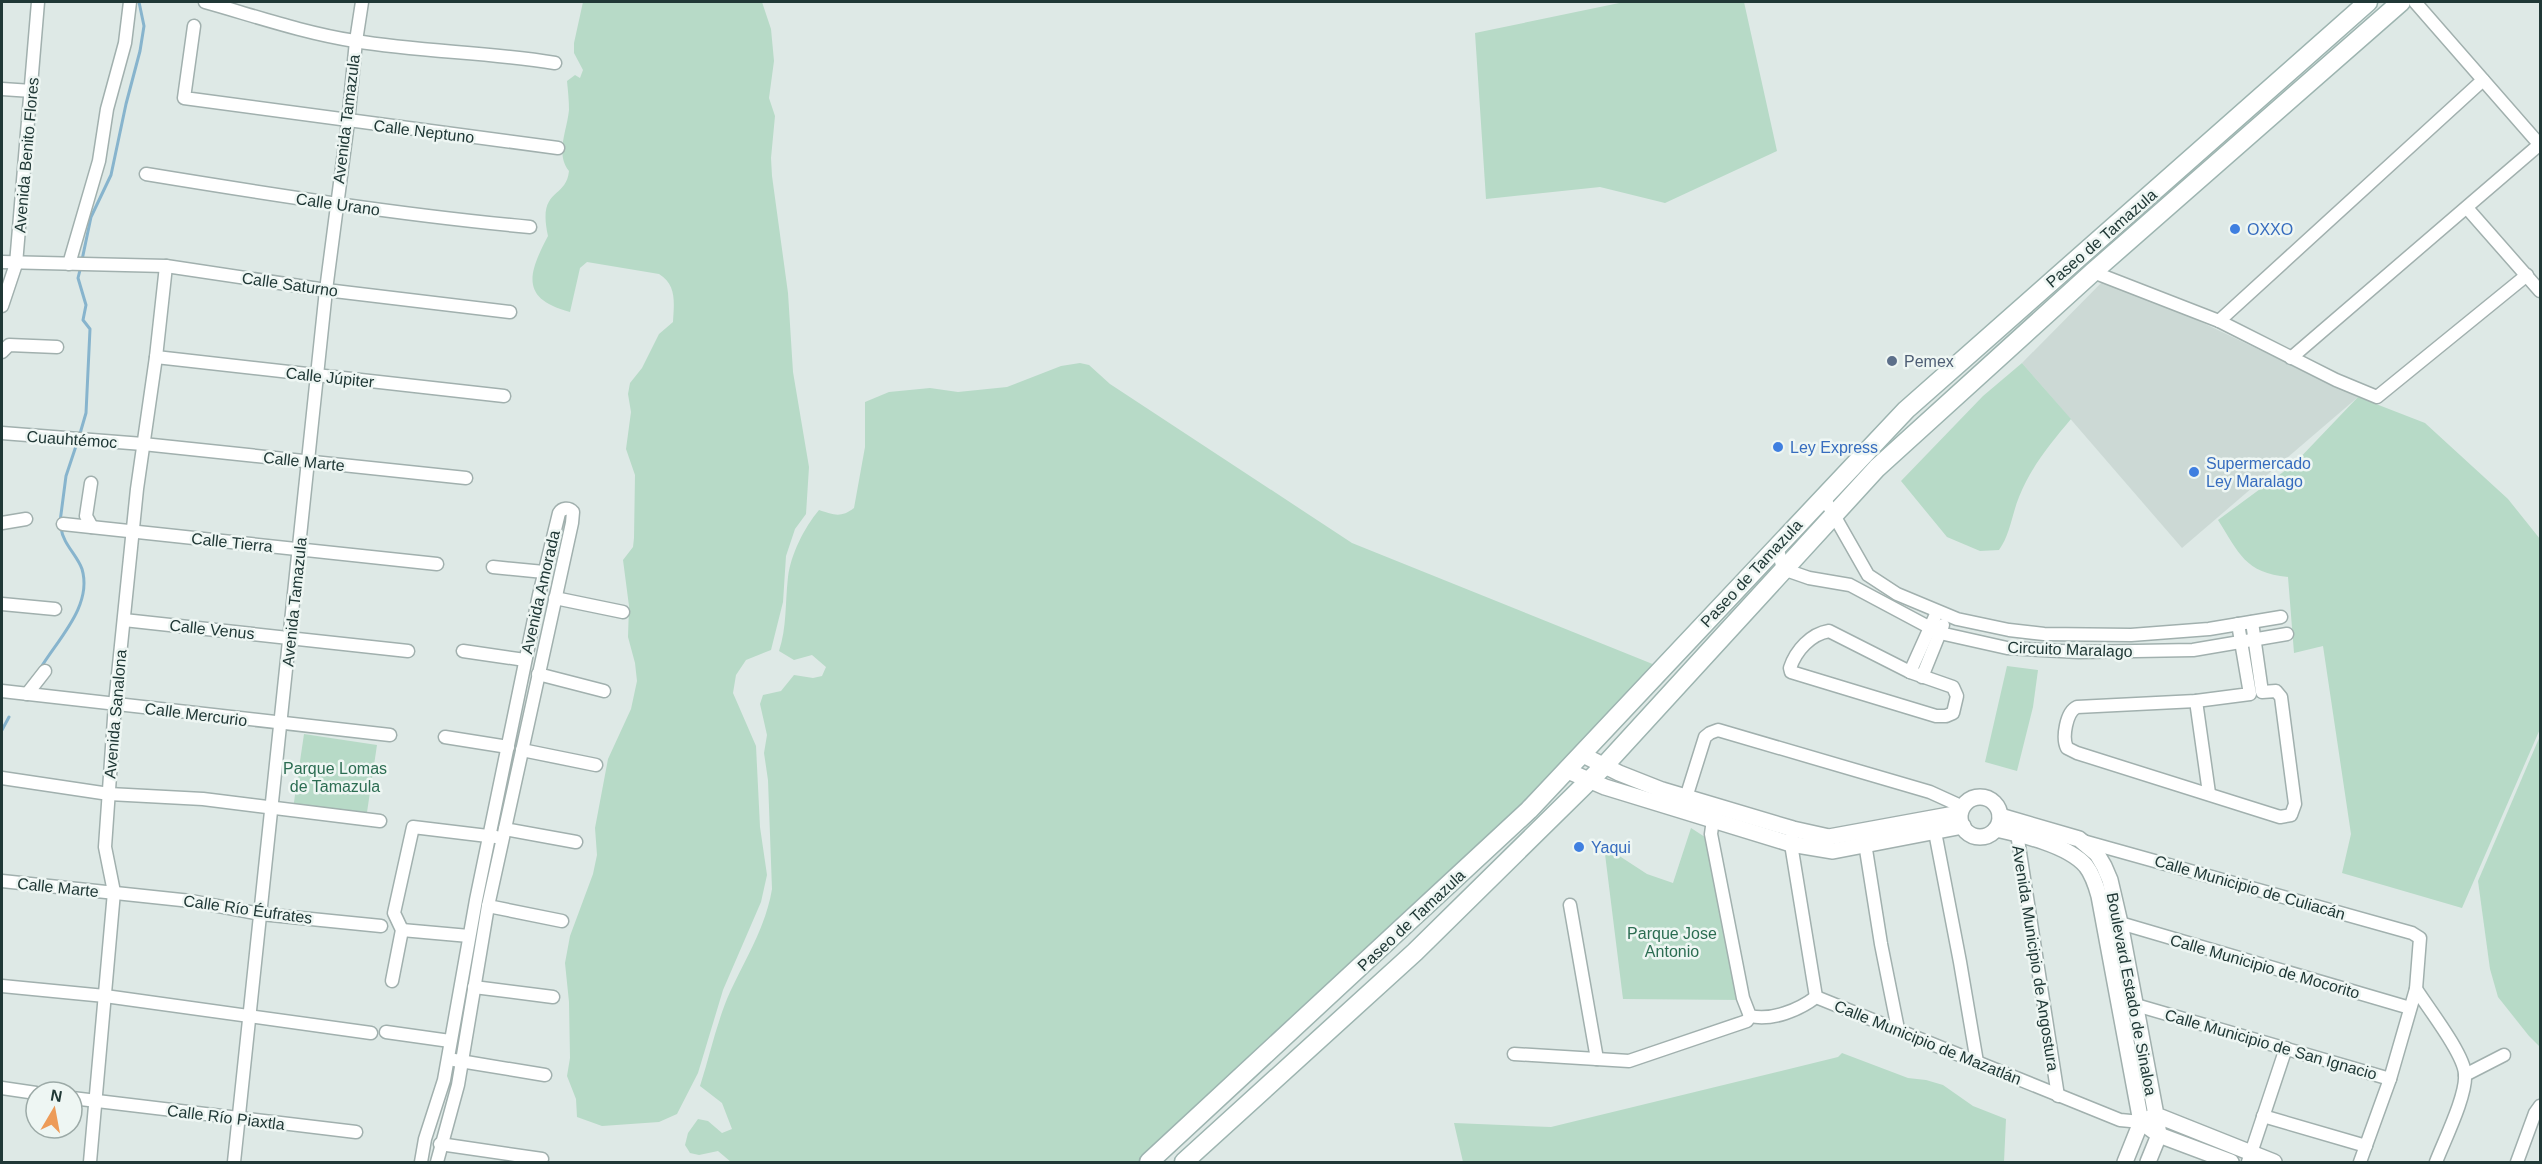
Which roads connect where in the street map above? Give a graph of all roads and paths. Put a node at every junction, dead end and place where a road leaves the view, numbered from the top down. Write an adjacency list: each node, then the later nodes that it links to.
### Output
1 (38, 2): 14 (street, Avenida Benito Flores)
2 (130, 2): 26 (street)
3 (205, 2): 10 (street)
4 (363, 2): 10 (street, Avenida Tamazula)
5 (2368, 2): 21 (main road, Paseo de Tamazula)
6 (2401, 2): 8 (main road, Paseo de Tamazula)
7 (2415, 2): 12 (street)
8 (2385, 8): 23 (main road, Paseo de Tamazula)
9 (194, 26): 15 (street, Calle Neptuno)
10 (356, 41): 11 (street); 15 (street, Avenida Tamazula)
11 (555, 63)
12 (2483, 80): 16 (street); 34 (street)
13 (2, 89): 14 (street)
14 (32, 91): 25 (street, Avenida Benito Flores)
15 (348, 122): 17 (street, Calle Neptuno); 19 (street, Avenida Tamazula)
16 (2540, 145): 20 (street)
17 (558, 148)
18 (146, 174): 19 (street, Calle Urano)
19 (336, 205): 22 (street, Calle Urano); 30 (street, Avenida Tamazula)
20 (2468, 208): 29 (street); 38 (street)
21 (2124, 219): 23 (main road); 39 (main road, Paseo de Tamazula)
22 (530, 227)
23 (2138, 234): 28 (main road, Paseo de Tamazula)
24 (2, 262): 25 (street, Calle Saturno)
25 (16, 264): 26 (street, Calle Saturno); 32 (street, Avenida Benito Flores)
26 (69, 264): 27 (street, Calle Saturno)
27 (166, 266): 30 (street, Calle Saturno); 37 (street, Avenida Sanalona)
28 (2094, 272): 34 (street); 43 (main road, Paseo de Tamazula)
29 (2527, 275): 31 (street); 38 (street)
30 (326, 290): 33 (street, Calle Saturno); 40 (street, Avenida Tamazula)
31 (2541, 291)
32 (2, 306)
33 (510, 312)
34 (2218, 321): 38 (street)
35 (57, 347): 36 (street)
36 (2, 352)
37 (156, 357): 40 (street, Calle Júpiter); 44 (street, Avenida Sanalona)
38 (2291, 358)
39 (1944, 374): 43 (main road); 48 (main road, Paseo de Tamazula)
40 (317, 376): 41 (street, Calle Júpiter); 45 (street, Avenida Tamazula)
41 (504, 396)
42 (2, 433): 44 (street, Cuauhtémoc)
43 (1914, 433): 49 (main road, Paseo de Tamazula)
44 (143, 444): 45 (street, Calle Marte); 54 (street, Avenida Sanalona)
45 (309, 462): 46 (street, Calle Marte); 56 (street, Avenida Tamazula)
46 (466, 478)
47 (91, 483): 53 (street)
48 (1823, 496): 49 (street, Circuito Maralago); 55 (main road, Paseo de Tamazula)
49 (1835, 514): 59 (street, Circuito Maralago); 60 (main road, Paseo de Tamazula)
50 (26, 519): 51 (street)
51 (2, 523)
52 (63, 524): 53 (street, Calle Tierra)
53 (92, 527): 54 (street, Calle Tierra)
54 (134, 531): 56 (street, Calle Tierra); 73 (street, Avenida Sanalona)
55 (1777, 546): 60 (street); 102 (main road, Paseo de Tamazula)
56 (299, 550): 57 (street, Calle Tierra); 80 (street, Avenida Tamazula)
57 (437, 564)
58 (493, 567): 61 (street)
59 (1865, 567): 62 (street); 63 (street, Circuito Maralago)
60 (1783, 569): 62 (street, Circuito Maralago); 104 (main road, Paseo de Tamazula)
61 (544, 572): 64 (street, Avenida Amorada); 69 (street, Avenida Amorada)
62 (1850, 585): 66 (street, Circuito Maralago)
63 (1897, 594): 66 (street); 70 (street, Circuito Maralago)
64 (555, 598): 68 (street); 71 (street, Avenida Amorada)
65 (2, 604): 67 (street)
66 (1889, 607): 77 (street, Circuito Maralago)
67 (55, 609)
68 (623, 612)
69 (535, 613): 71 (street); 87 (street, Avenida Amorada)
70 (1942, 614): 76 (street, Circuito Maralago); 77 (street)
71 (551, 616): 89 (street, Avenida Amorada)
72 (2281, 616): 74 (street, Circuito Maralago)
73 (124, 620): 80 (street, Calle Venus); 96 (street, Avenida Sanalona)
74 (2252, 622): 75 (street, Circuito Maralago); 81 (street)
75 (2238, 624): 78 (street, Circuito Maralago); 82 (street)
76 (2009, 630): 78 (street, Circuito Maralago); 83 (street)
77 (1935, 631): 83 (street, Circuito Maralago); 90 (street)
78 (2044, 634): 86 (street)
79 (2287, 634): 81 (street, Circuito Maralago)
80 (290, 638): 84 (street, Calle Venus); 97 (street, Avenida Tamazula)
81 (2254, 641): 82 (street, Circuito Maralago); 93 (street)
82 (2241, 644): 86 (street, Circuito Maralago); 93 (street)
83 (2007, 648): 86 (street, Circuito Maralago)
84 (408, 651)
85 (463, 651): 87 (street)
86 (2044, 651)
87 (525, 660): 100 (street, Avenida Amorada)
88 (45, 671): 94 (street)
89 (538, 674): 92 (street); 101 (street, Avenida Amorada)
90 (1916, 675): 90 (street)
91 (2, 691): 94 (street, Calle Mercurio)
92 (604, 691)
93 (2256, 693): 95 (street); 108 (street)
94 (27, 694): 96 (street, Calle Mercurio)
95 (2196, 701): 108 (street); 108 (street)
96 (115, 704): 97 (street, Calle Mercurio); 109 (street, Avenida Sanalona)
97 (281, 723): 98 (street, Calle Mercurio); 112 (street, Avenida Tamazula)
98 (390, 735)
99 (445, 737): 100 (street)
100 (508, 747): 120 (street, Avenida Amorada)
101 (522, 750): 103 (street); 119 (street, Avenida Amorada)
102 (1582, 755): 104 (street, Boulevard Estado de Sinaloa); 105 (main road, Paseo de Tamazula)
103 (596, 765)
104 (1604, 766): 107 (main road, Paseo de Tamazula); 110 (street, Boulevard Estado de Sinaloa)
105 (1568, 771): 107 (street, Boulevard Estado de Sinaloa); 181 (main road, Paseo de Tamazula)
106 (2, 778): 109 (street)
107 (1589, 780): 113 (street, Boulevard Estado de Sinaloa); 182 (main road, Paseo de Tamazula)
108 (2209, 793)
109 (109, 794): 112 (street); 126 (street, Avenida Sanalona)
110 (1687, 796): 111 (street, Boulevard Estado de Sinaloa); 113 (street); 114 (street)
111 (1715, 805): 115 (street); 121 (street, Boulevard Estado de Sinaloa)
112 (272, 808): 116 (street); 129 (street, Avenida Tamazula)
113 (1682, 811): 115 (street, Boulevard Estado de Sinaloa)
114 (1962, 815): 117 (street, Boulevard Estado de Sinaloa); 117 (street, Boulevard Estado de Sinaloa); 118 (street, Boulevard Estado de Sinaloa); 122 (street, Boulevard Estado de Sinaloa)
115 (1711, 820): 121 (street, Boulevard Estado de Sinaloa); 146 (street)
116 (381, 821)
117 (2007, 824): 123 (street, Boulevard Estado de Sinaloa); 142 (street, Boulevard Estado de Sinaloa); 163 (street, Avenida Municipio de Angostura)
118 (1935, 832): 122 (street, Boulevard Estado de Sinaloa); 157 (street)
119 (504, 833): 120 (street); 124 (street); 128 (street, Avenida Amorada)
120 (489, 836): 133 (street); 134 (street, Avenida Amorada)
121 (1792, 837): 122 (street, Boulevard Estado de Sinaloa); 141 (street)
122 (1865, 839): 147 (street)
123 (2079, 840): 131 (street, Boulevard Estado de Sinaloa); 138 (street, Calle Municipio de Culiacán)
124 (576, 842)
125 (2, 881): 126 (street, Calle Marte)
126 (114, 892): 129 (street, Calle Río Éufrates); 139 (street, Avenida Sanalona)
127 (1570, 905): 155 (street)
128 (488, 906): 130 (street); 137 (street, Avenida Amorada)
129 (261, 914): 132 (street, Calle Río Éufrates); 145 (street, Avenida Tamazula)
130 (562, 921)
131 (2120, 923): 143 (street, Boulevard Estado de Sinaloa); 144 (street, Calle Municipio de Mocorito)
132 (381, 926)
133 (402, 930): 134 (street); 135 (street)
134 (469, 936): 150 (street, Avenida Amorada)
135 (392, 981)
136 (2, 986): 139 (street)
137 (474, 987): 140 (street); 156 (street, Avenida Amorada)
138 (2416, 990): 144 (street); 159 (street)
139 (105, 996): 145 (street); 165 (street, Avenida Sanalona)
140 (553, 997)
141 (1816, 997): 146 (street, Calle Municipio de Mazatlán); 147 (street, Calle Municipio de Mazatlán)
142 (2117, 1001): 143 (street, Calle Municipio de San Ignacio); 170 (street, Boulevard Estado de Sinaloa)
143 (2134, 1005): 151 (street, Calle Municipio de San Ignacio); 167 (street, Boulevard Estado de Sinaloa)
144 (2410, 1008): 160 (street)
145 (249, 1016): 149 (street); 169 (street, Avenida Tamazula)
146 (1750, 1016): 155 (street)
147 (1898, 1029): 157 (street, Calle Municipio de Mazatlán)
148 (386, 1032): 150 (street)
149 (371, 1033)
150 (450, 1041): 154 (street, Avenida Amorada)
151 (2286, 1048): 160 (street, Calle Municipio de San Ignacio); 168 (street)
152 (1514, 1054): 155 (street)
153 (2504, 1054): 159 (street)
154 (447, 1059): 156 (street); 179 (street, Avenida Amorada)
155 (1597, 1059)
156 (462, 1061): 158 (street); 173 (street, Avenida Amorada)
157 (1977, 1062): 163 (street, Calle Municipio de Mazatlán)
158 (545, 1075)
159 (2466, 1075): 188 (street)
160 (2390, 1079): 174 (street)
161 (2, 1088): 162 (street)
162 (24, 1091)
163 (2058, 1096): 170 (street, Calle Municipio de Mazatlán)
164 (84, 1100): 165 (street, Calle Río Piaxtla)
165 (95, 1102): 169 (street, Calle Río Piaxtla); 177 (street, Avenida Sanalona)
166 (2541, 1106): 189 (street)
167 (2156, 1115): 170 (street); 172 (street); 175 (street, Boulevard Estado de Sinaloa)
168 (2263, 1116): 174 (street); 175 (street)
169 (239, 1119): 171 (street, Calle Río Piaxtla); 178 (street, Avenida Tamazula)
170 (2141, 1122): 172 (street, Boulevard Estado de Sinaloa); 183 (street)
171 (356, 1132)
172 (2159, 1135): 184 (street); 185 (street, Boulevard Estado de Sinaloa)
173 (440, 1144): 176 (street); 180 (street, Avenida Amorada)
174 (2366, 1146): 187 (street)
175 (2249, 1158): 186 (street, Boulevard Estado de Sinaloa)
176 (542, 1159)
177 (90, 1162)
178 (234, 1162)
179 (421, 1162)
180 (437, 1162)
181 (1149, 1162)
182 (1184, 1162)
183 (2125, 1162)
184 (2148, 1162)
185 (2231, 1162)
186 (2274, 1162)
187 (2360, 1162)
188 (2436, 1162)
189 (2517, 1162)

